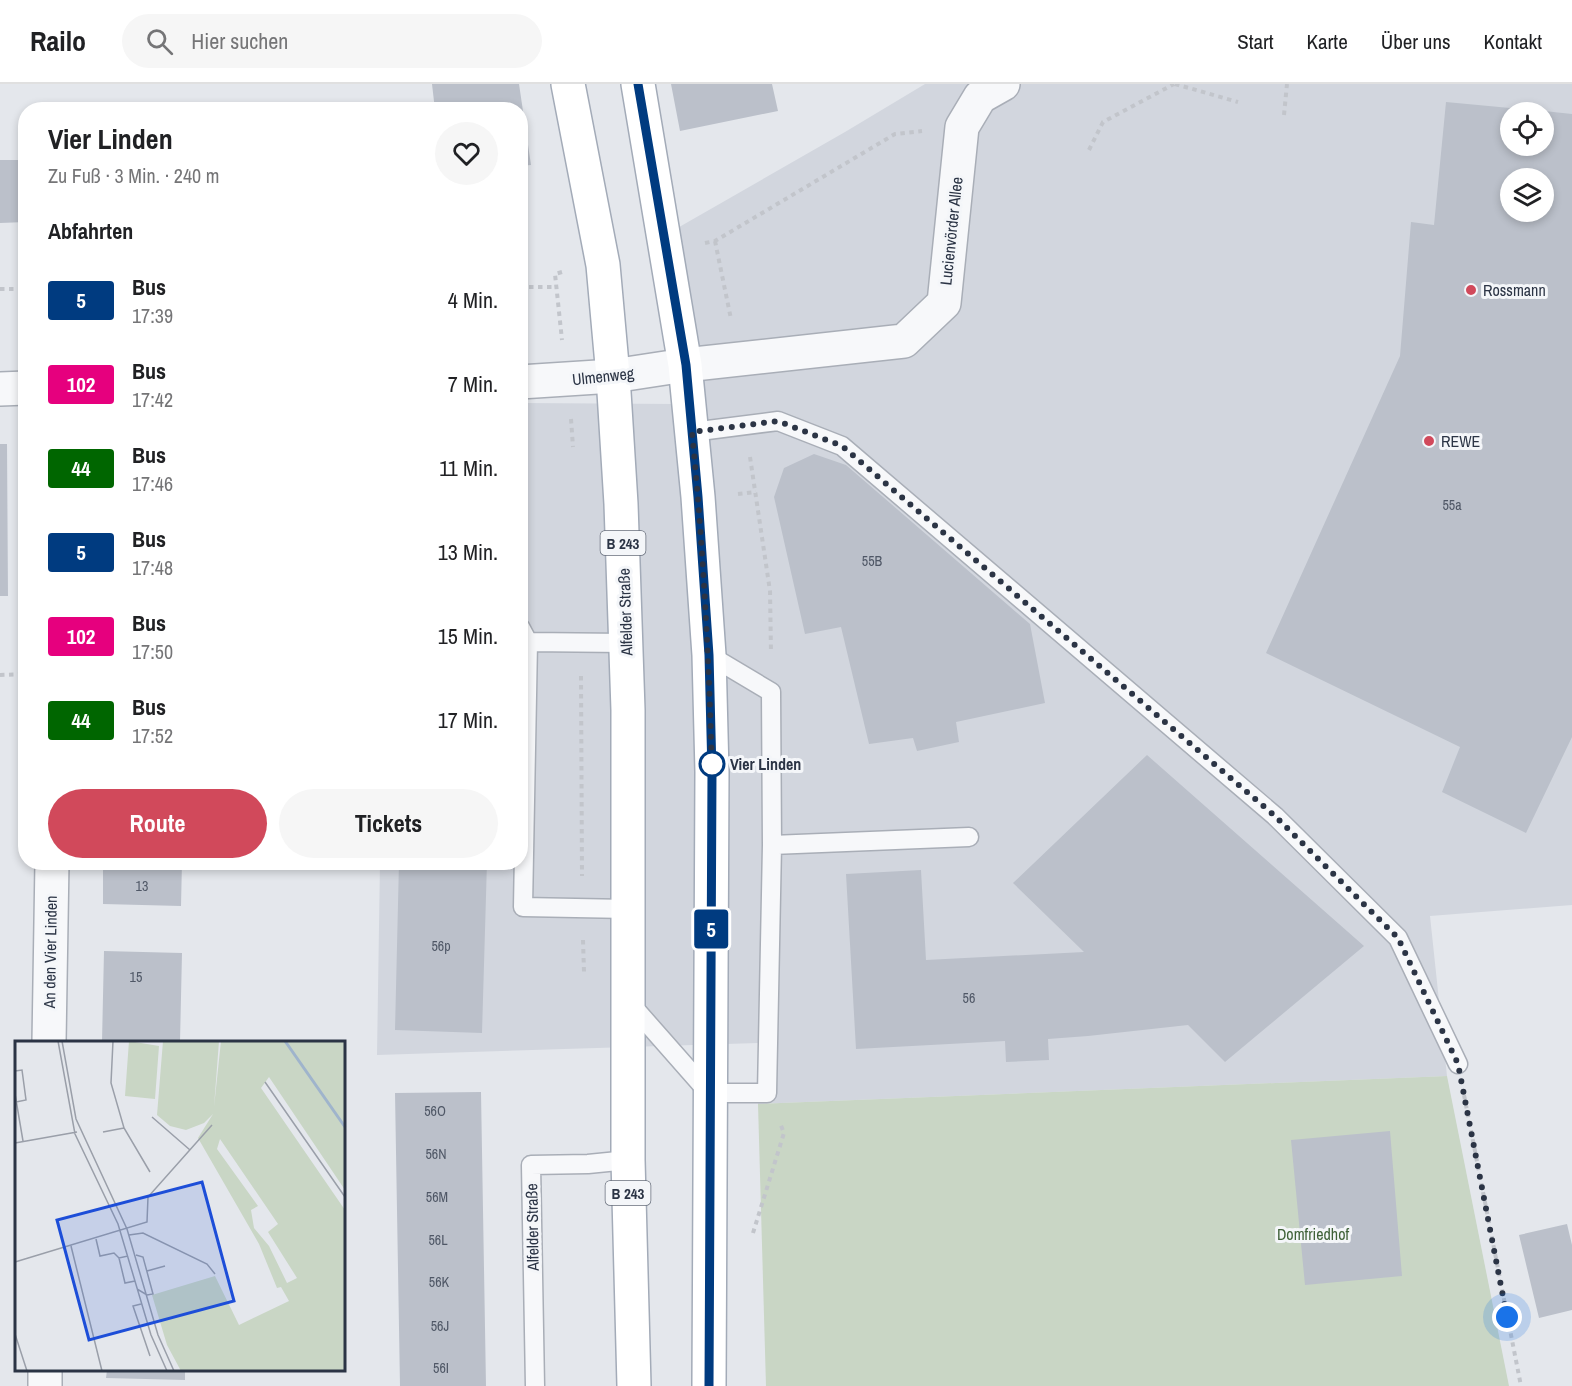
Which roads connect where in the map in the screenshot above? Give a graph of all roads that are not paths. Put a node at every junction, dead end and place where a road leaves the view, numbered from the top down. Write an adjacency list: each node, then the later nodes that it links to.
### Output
1 (568, 84): 5 (main road, Alfelder Straße / B 243)
2 (638, 84): 4 (main road)
3 (1003, 84): 4 (street, Lucienvörder Allee)
4 (686, 365): 5 (street, Ulmenweg); 9 (main road)
5 (613, 376): 6 (street, Ulmenweg); 11 (main road, Alfelder Straße / B 243)
6 (528, 381)
7 (0, 388): 8 (street)
8 (18, 388)
9 (692, 432): 12 (main road); 20 (lane)
10 (528, 634): 11 (lane)
11 (625, 643): 17 (main road, Alfelder Straße / B 243)
12 (709, 655): 14 (lane); 21 (main road)
13 (969, 837): 14 (lane)
14 (772, 845): 21 (lane)
15 (52, 870): 19 (street, An den Vier Linden)
16 (523, 870): 17 (lane)
17 (628, 909): 18 (main road, Alfelder Straße / B 243)
18 (627, 1000): 21 (lane); 22 (main road, Alfelder Straße / B 243)
19 (49, 1041)
20 (1458, 1064)
21 (709, 1093): 25 (main road)
22 (628, 1160): 23 (lane, Alfelder Straße); 24 (main road, Alfelder Straße / B 243)
23 (535, 1386)
24 (634, 1386)
25 (709, 1386)

